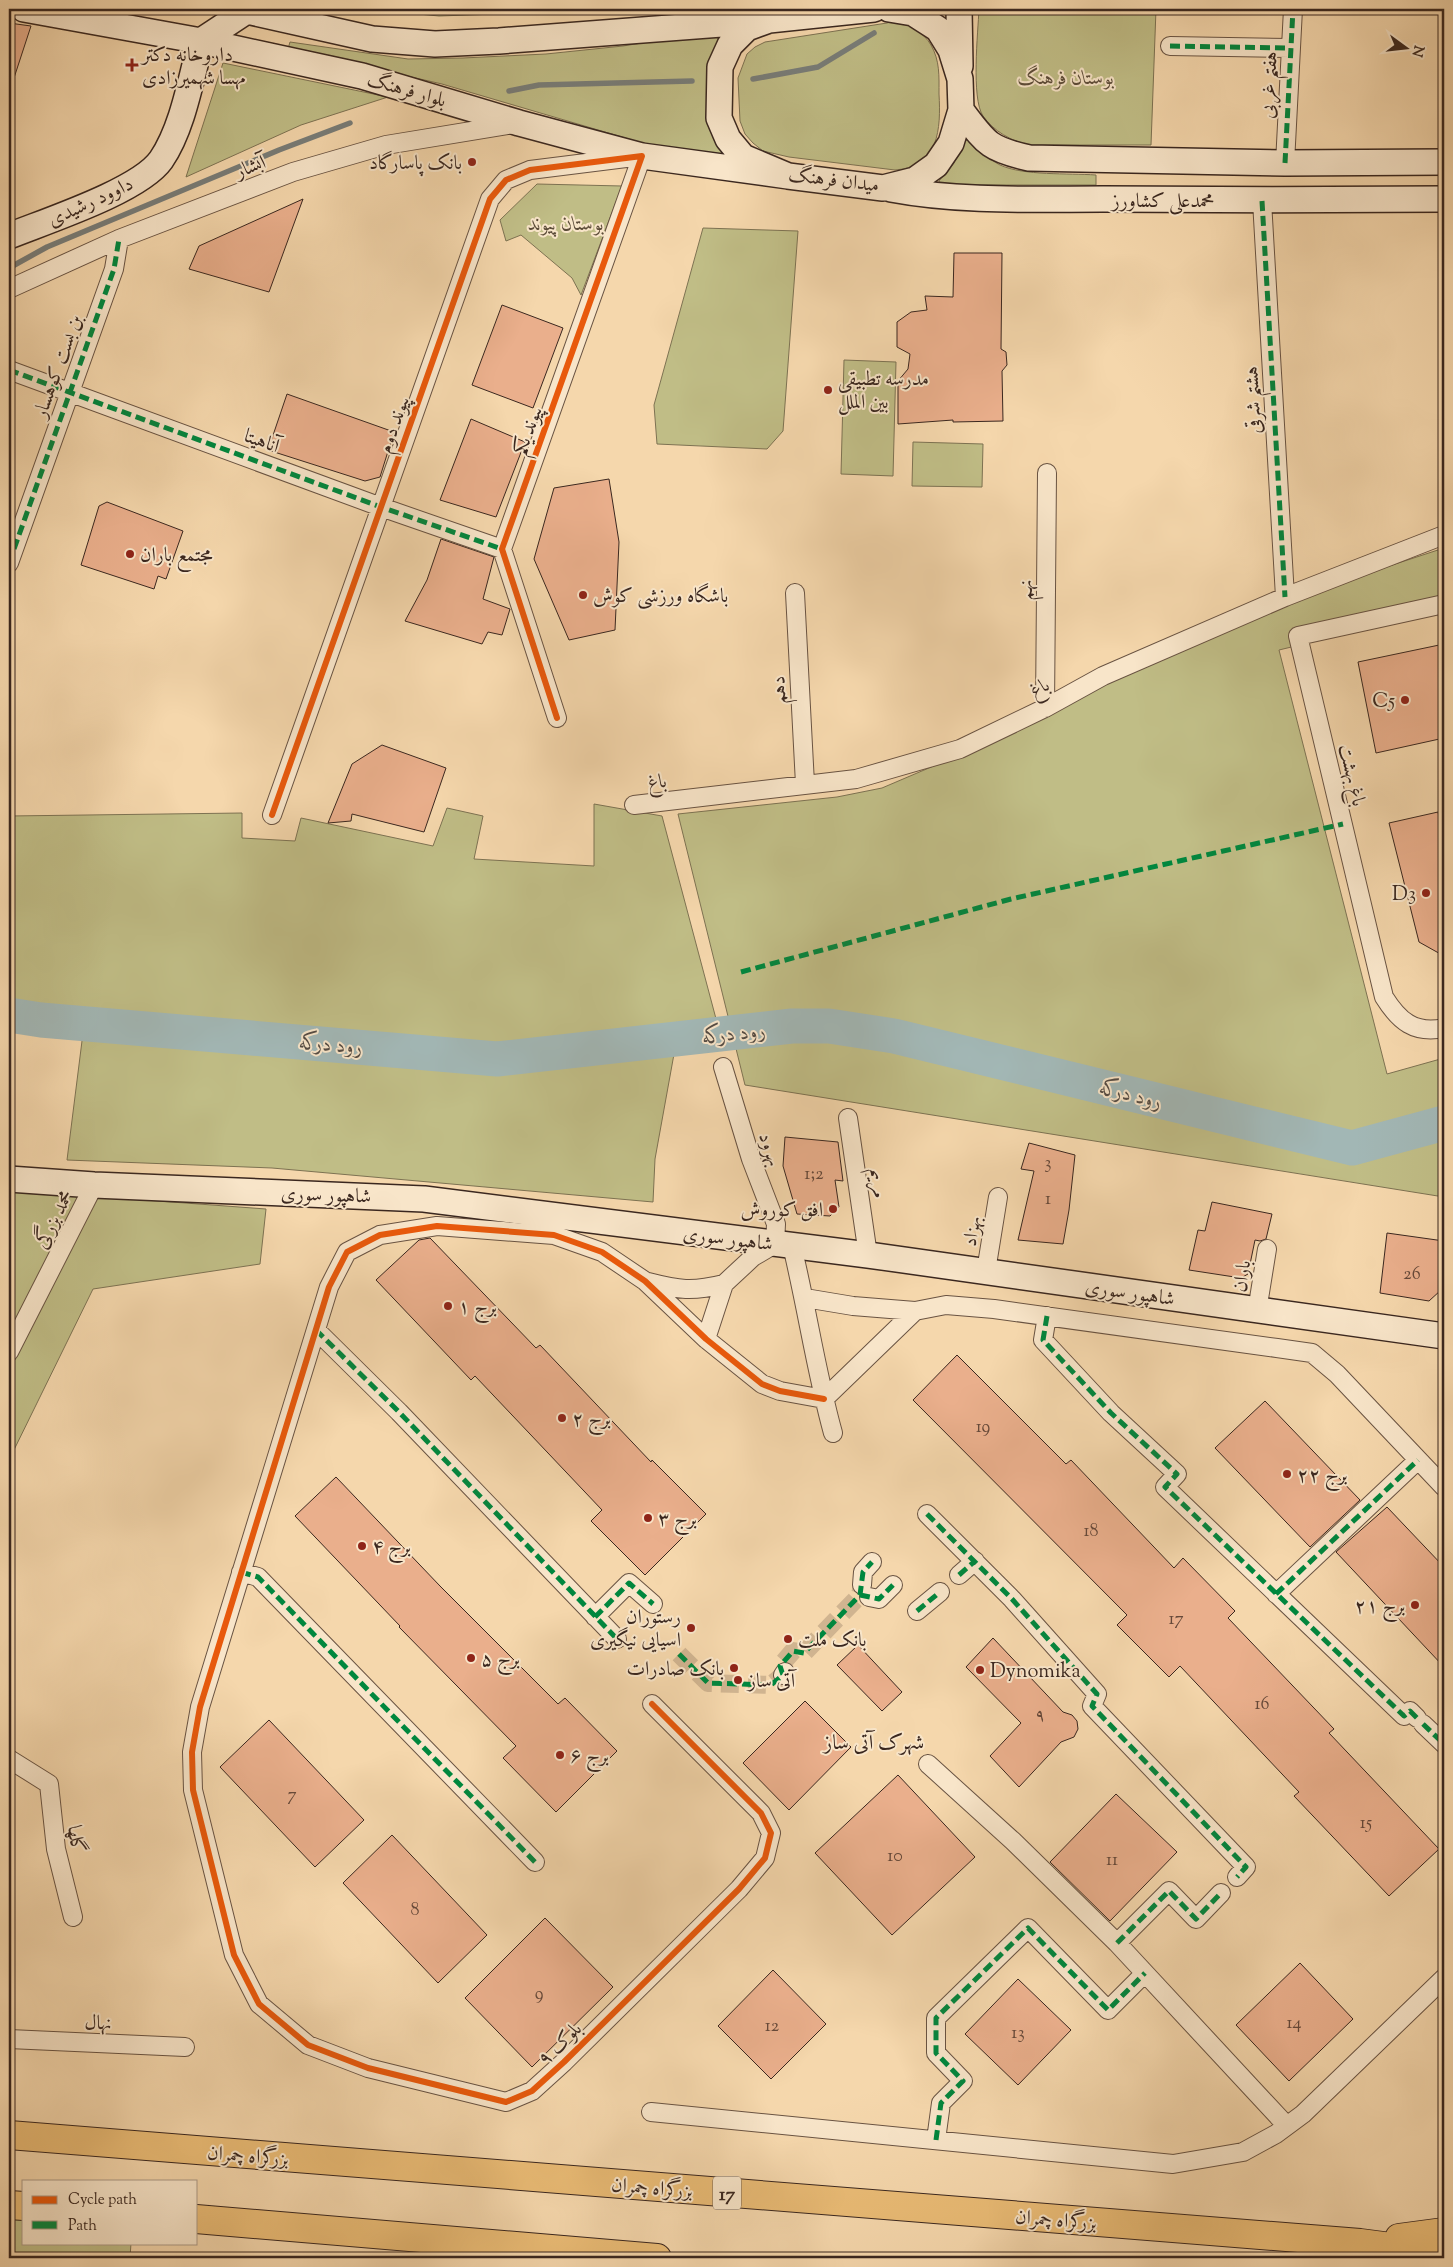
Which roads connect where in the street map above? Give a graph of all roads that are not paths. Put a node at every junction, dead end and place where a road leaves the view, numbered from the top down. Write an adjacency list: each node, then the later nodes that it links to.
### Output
1 (24, 9): 9 (main road, بلوار فرهنگ)
2 (245, 9): 8 (main road, بلوار فرهنگ); 9 (main road)
3 (797, 9): 8 (main road)
4 (874, 9): 8 (main road, میدان فرهنگ)
5 (889, 9): 12 (main road, میدان فرهنگ)
6 (959, 9): 12 (main road)
7 (1293, 9): 11 (street, هفتم غربی)
8 (770, 20): 18 (main road, میدان فرهنگ)
9 (201, 41): 14 (main road, بلوار فرهنگ); 22 (main road, داوود رشیدی)
10 (1170, 46): 11 (street)
11 (1290, 48): 17 (street, هفتم غربی)
12 (960, 79): 13 (main road, میدان فرهنگ)
13 (961, 110): 17 (main road, محمدعلی کشاورز); 19 (main road, میدان فرهنگ)
14 (519, 123): 15 (main road, بلوار فرهنگ); 23 (street, آبشار)
15 (642, 156): 18 (main road, بلوار فرهنگ); 28 (street, پیوند دوم); 30 (street, پیوند یکم)
16 (1444, 162): 17 (main road, محمدعلی کشاورز)
17 (1285, 163)
18 (788, 176): 19 (main road, میدان فرهنگ)
19 (883, 188): 21 (main road, محمدعلی کشاورز)
20 (1444, 199): 21 (main road, محمدعلی کشاورز)
21 (1262, 201): 33 (street, هشتم شرقی)
22 (9, 236)
23 (119, 239): 24 (street, آبشار); 26 (street, بن بست کوهسار)
24 (9, 289)
25 (9, 370): 26 (street, آناهیتا)
26 (71, 392): 28 (street, آناهیتا); 31 (street, بن بست کوهسار)
27 (1047, 473): 35 (street, نهم)
28 (381, 507): 30 (street, آناهیتا); 39 (street, پیوند دوم)
29 (1444, 535): 33 (street, باغ)
30 (502, 549): 36 (street)
31 (9, 563)
32 (795, 593): 37 (street, دهم)
33 (1284, 597): 35 (street, باغ)
34 (1444, 604): 40 (street, باغ بهشت)
35 (1045, 708): 37 (street, باغ)
36 (557, 718)
37 (804, 784): 38 (street, باغ)
38 (634, 805)
39 (272, 815)
40 (1444, 1028)
41 (724, 1067): 46 (street, بهرود)
42 (848, 1118): 48 (street, مریم)
43 (9, 1179): 44 (main road, شاهپور سوری)
44 (94, 1185): 46 (main road, شاهپور سوری); 59 (street, محمد بزرگی)
45 (998, 1197): 49 (street, بهزاد)
46 (784, 1245): 48 (main road, شاهپور سوری); 51 (street); 52 (street, بهرود)
47 (1267, 1249): 53 (street, باران)
48 (868, 1255): 49 (main road, شاهپور سوری)
49 (986, 1271): 53 (main road, شاهپور سوری)
50 (645, 1281): 51 (street); 56 (street, بلوک ۹); 58 (street)
51 (724, 1284): 58 (street)
52 (805, 1298): 54 (street); 60 (street, بهرود)
53 (1258, 1311): 57 (main road, شاهپور سوری)
54 (915, 1312): 55 (street); 60 (street)
55 (1047, 1316): 62 (street); 71 (street)
56 (316, 1330): 67 (street, بلوک ۹); 74 (street)
57 (1444, 1336)
58 (706, 1339): 60 (street)
59 (9, 1352)
60 (824, 1399): 61 (street, بهرود)
61 (834, 1433)
62 (1418, 1460): 63 (street); 71 (street)
63 (1444, 1487)
64 (927, 1514): 65 (street)
65 (975, 1561): 68 (street); 81 (street)
66 (872, 1562): 69 (street)
67 (242, 1572): 76 (street, بلوک ۹); 80 (street)
68 (959, 1575)
69 (894, 1585)
70 (940, 1592): 73 (street)
71 (1276, 1594): 77 (street)
72 (653, 1604): 74 (street)
73 (917, 1611)
74 (595, 1617): 75 (street)
75 (617, 1639)
76 (652, 1704)
77 (1444, 1744)
78 (9, 1759): 83 (street, گلها)
79 (928, 1764): 84 (street)
80 (535, 1862)
81 (1238, 1876)
82 (1221, 1893): 84 (street)
83 (73, 1917)
84 (1117, 1944): 85 (street)
85 (1145, 1973): 90 (street); 92 (street)
86 (1444, 1978): 90 (street)
87 (9, 2039): 88 (street, نهال)
88 (185, 2047)
89 (651, 2112): 92 (street)
90 (1287, 2126): 92 (street)
91 (9, 2135): 98 (highway, بزرگراه چمران / 17)
92 (936, 2140)
93 (9, 2204): 94 (highway)
94 (22, 2206)
95 (198, 2219): 97 (highway)
96 (1444, 2232): 98 (highway)
97 (430, 2238): 100 (highway); 101 (highway)
98 (1360, 2243): 99 (highway, بزرگراه چمران / 17)
99 (1444, 2254)
100 (500, 2258)
101 (657, 2258)

